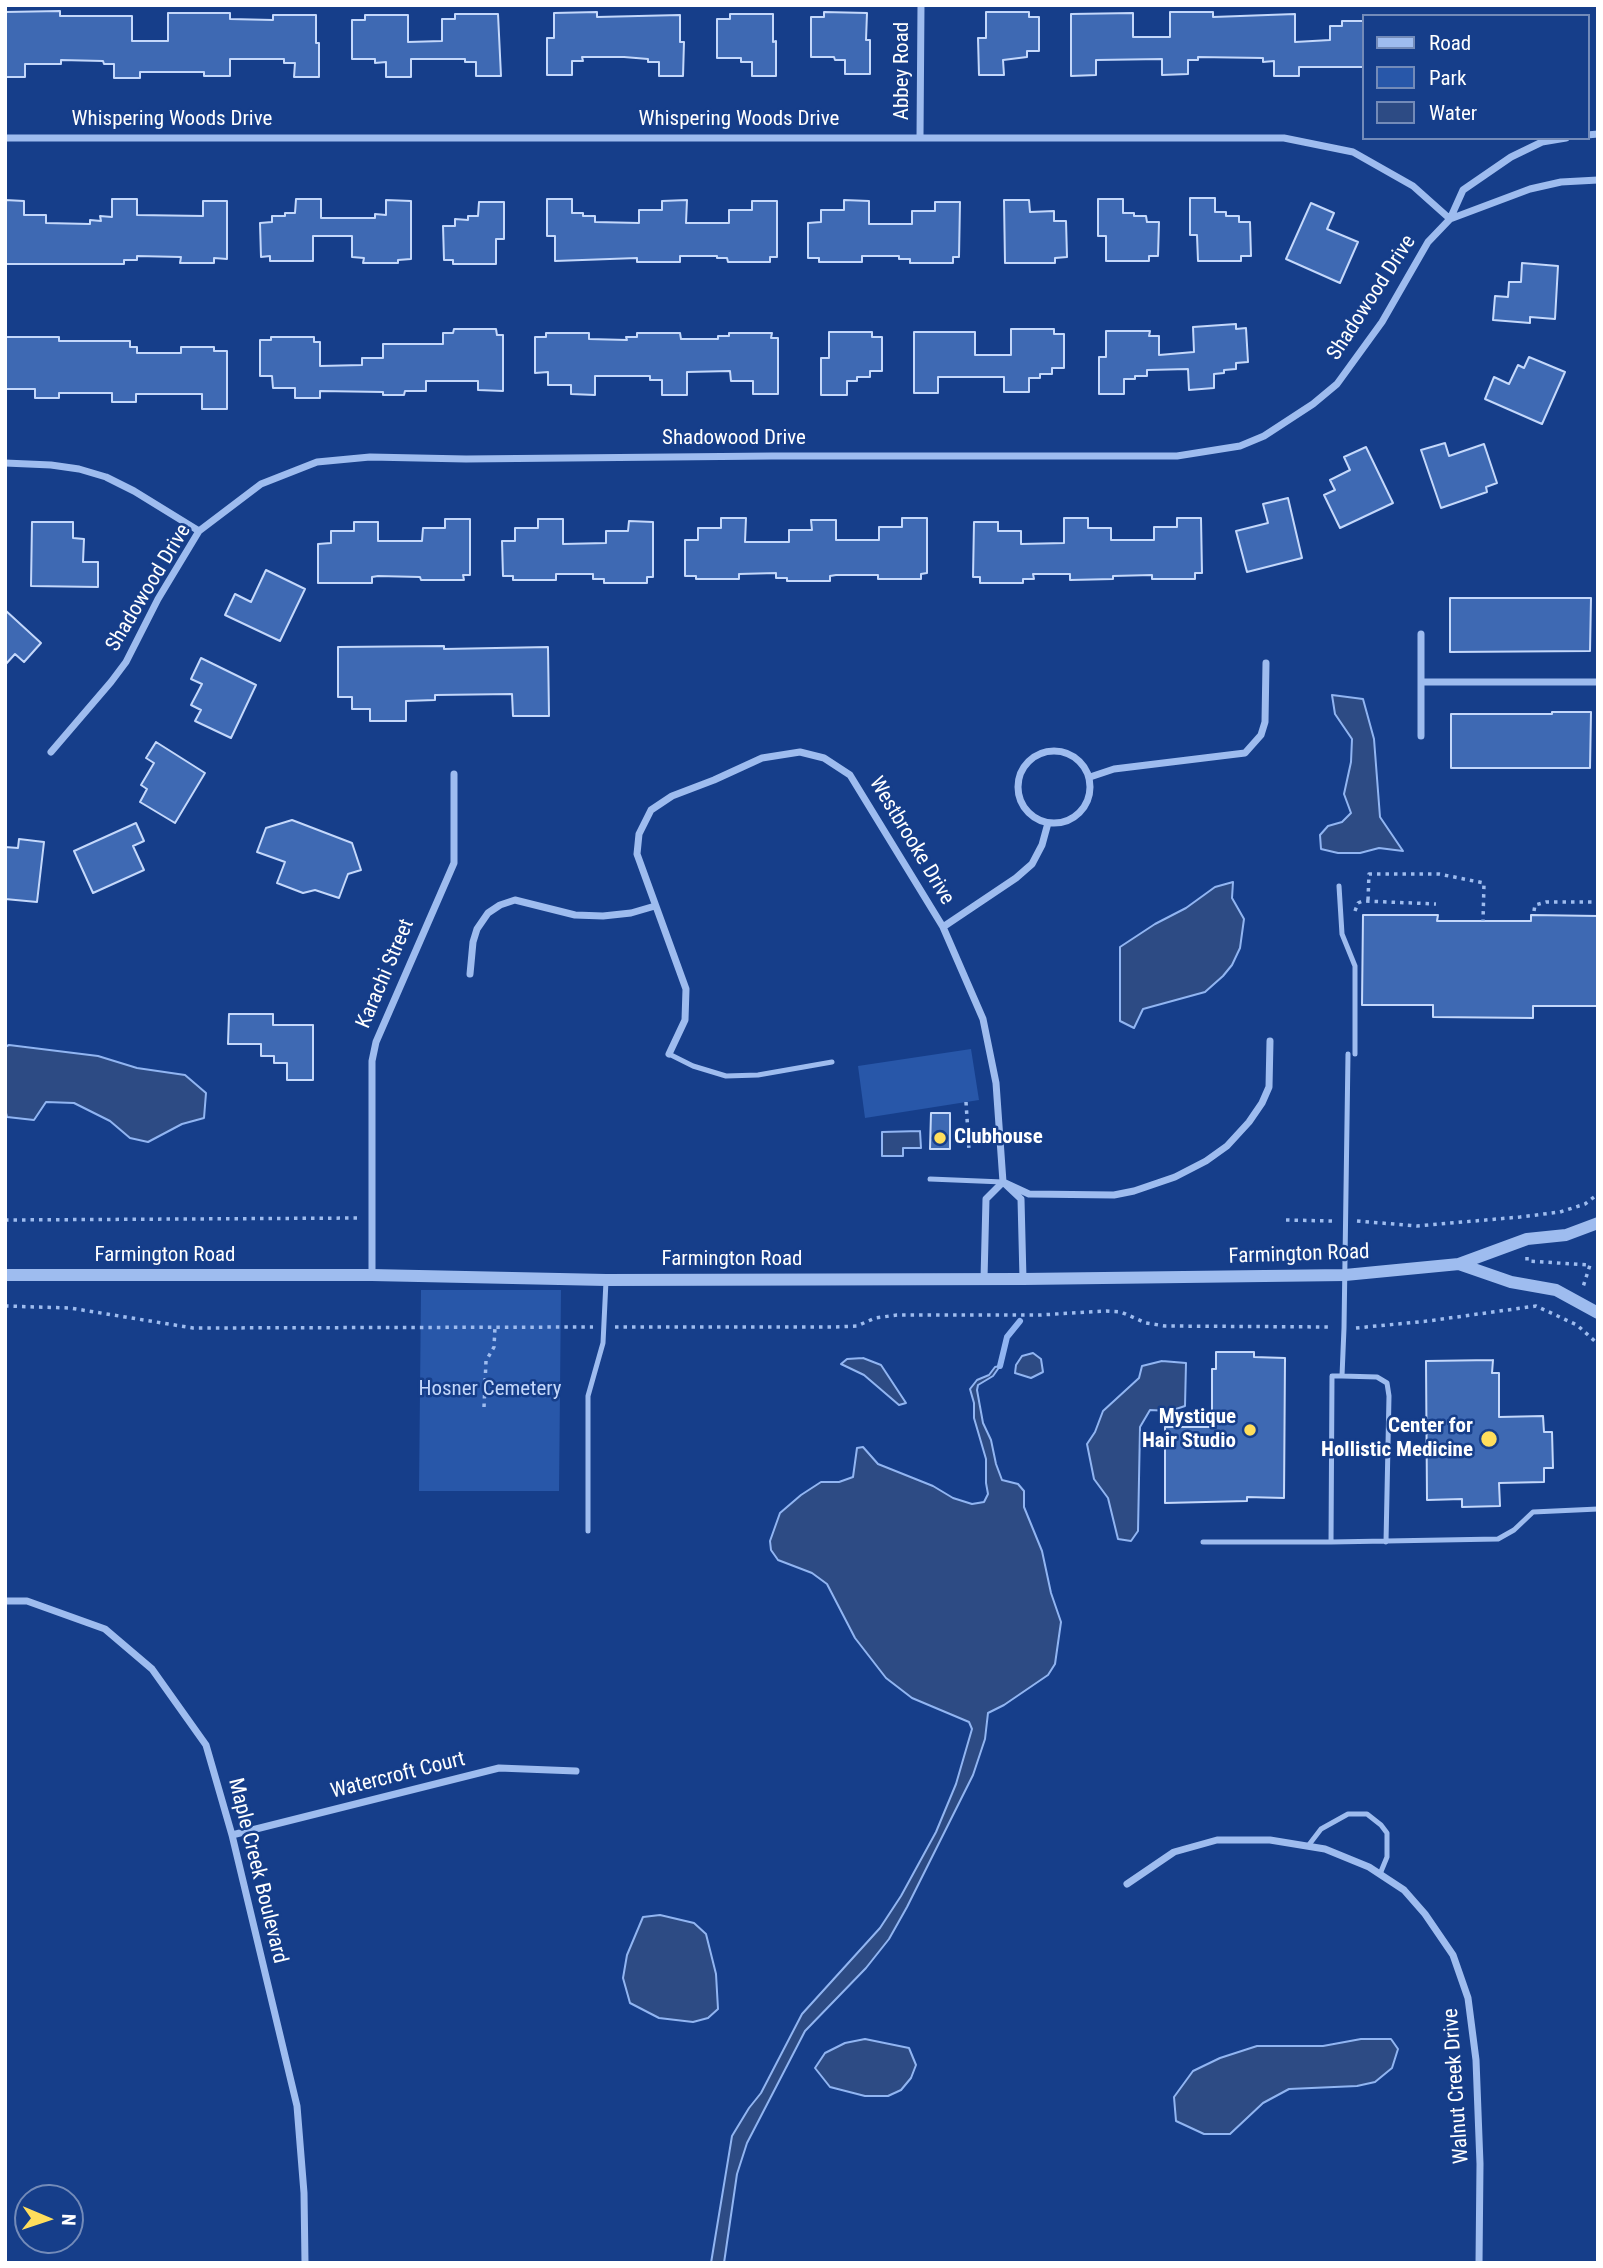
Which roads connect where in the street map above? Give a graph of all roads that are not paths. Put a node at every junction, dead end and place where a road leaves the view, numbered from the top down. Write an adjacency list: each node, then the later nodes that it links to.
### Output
1 (921, 5): 2 (street, Abbey Road)
2 (920, 137): 3 (street, Whispering Woods Drive); 6 (street, Whispering Woods Drive)
3 (5, 138)
4 (1554, 140): 6 (street, Shadowood Drive)
5 (1598, 180): 6 (street, Shadowood Drive)
6 (1450, 219): 8 (street, Shadowood Drive)
7 (5, 463): 8 (street)
8 (199, 531): 14 (street, Shadowood Drive)
9 (1421, 634): 11 (street)
10 (1266, 663): 16 (street)
11 (1421, 682): 12 (street); 13 (street)
12 (1598, 682)
13 (1421, 736)
14 (51, 752)
15 (454, 774): 30 (street, Karachi Street)
16 (1090, 777): 17 (street); 17 (street)
17 (1048, 823): 20 (street)
18 (1339, 887): 31 (lane)
19 (655, 906): 20 (street, Westbrooke Drive); 21 (street); 23 (street, Westbrooke Drive)
20 (943, 927): 26 (street, Westbrooke Drive)
21 (470, 974)
22 (1270, 1041): 26 (street)
23 (670, 1054): 24 (lane)
24 (832, 1062)
25 (930, 1179): 26 (lane)
26 (1003, 1181): 32 (street); 33 (street, Westbrooke Drive)
27 (1598, 1223): 28 (street, Farmington Road)
28 (1459, 1264): 31 (street, Farmington Road); 35 (street, Farmington Road)
29 (5, 1275): 30 (street, Farmington Road)
30 (372, 1275): 34 (street, Farmington Road)
31 (1345, 1275): 33 (street, Farmington Road); 36 (lane)
32 (984, 1279): 33 (street, Farmington Road); 34 (street, Farmington Road)
33 (1023, 1279)
34 (606, 1280): 38 (lane)
35 (1598, 1313)
36 (1342, 1376): 40 (lane); 41 (lane)
37 (1598, 1509): 41 (lane)
38 (588, 1531)
39 (1203, 1542): 40 (lane)
40 (1331, 1542): 41 (lane)
41 (1386, 1542)
42 (5, 1601): 44 (street, Maple Creek Boulevard)
43 (576, 1771): 44 (street, Watercroft Court)
44 (232, 1835): 48 (street, Maple Creek Boulevard)
45 (1308, 1846): 46 (street, Walnut Creek Drive); 46 (lane); 47 (street, Walnut Creek Drive)
46 (1380, 1874): 49 (street, Walnut Creek Drive)
47 (1127, 1884)
48 (305, 2263)
49 (1479, 2263)

